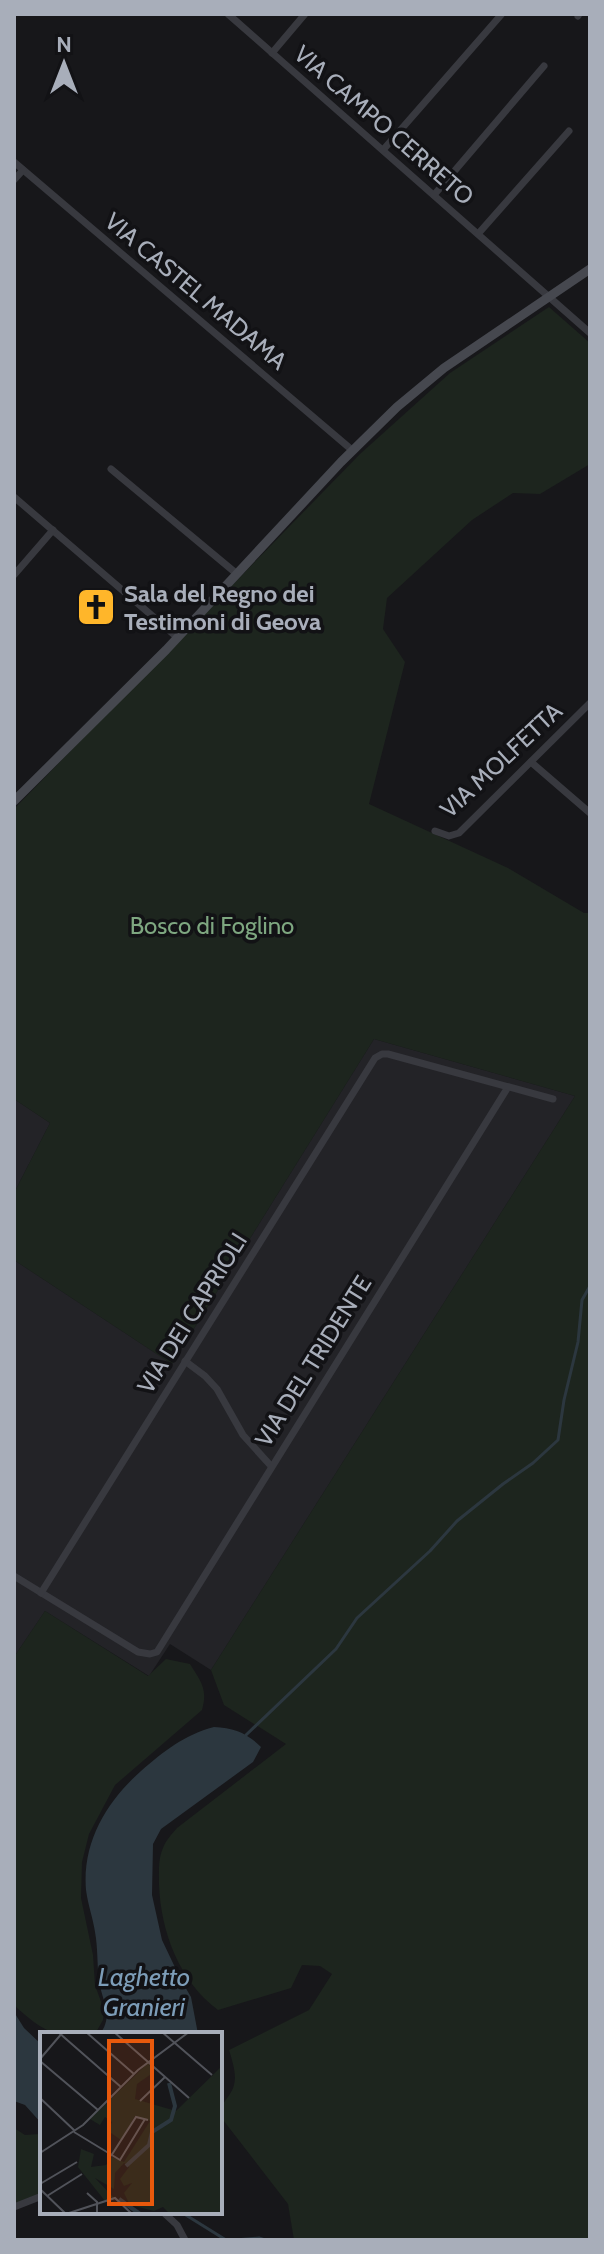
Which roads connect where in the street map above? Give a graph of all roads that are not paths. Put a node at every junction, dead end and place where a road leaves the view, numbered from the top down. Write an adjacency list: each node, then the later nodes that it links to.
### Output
1 (228, 14): 4 (street, VIA CAMPO CERRETO)
2 (305, 14): 4 (street)
3 (501, 15): 7 (street)
4 (272, 53): 7 (street, VIA CAMPO CERRETO)
5 (544, 66): 11 (street)
6 (569, 131): 12 (street, VIA CAMPO CERRETO)
7 (383, 150): 11 (street, VIA CAMPO CERRETO)
8 (14, 162): 9 (street, VIA CASTEL MADAMA)
9 (23, 170): 10 (street); 16 (street, VIA CASTEL MADAMA)
10 (14, 180)
11 (434, 195): 12 (street, VIA CAMPO CERRETO)
12 (478, 234): 14 (street, VIA CAMPO CERRETO)
13 (590, 269): 14 (main road)
14 (549, 297): 15 (street, VIA CAMPO CERRETO); 16 (main road)
15 (590, 333)
16 (352, 450): 20 (main road)
17 (111, 469): 20 (street)
18 (14, 497): 19 (street)
19 (53, 530): 21 (street); 22 (street)
20 (237, 574): 22 (main road)
21 (14, 575)
22 (178, 638): 25 (main road)
23 (590, 703): 24 (street, VIA MOLFETTA)
24 (531, 762): 26 (street); 27 (street, VIA MOLFETTA)
25 (14, 801)
26 (590, 813)
27 (435, 831)
28 (508, 1087): 29 (street); 30 (street, VIA DEI CAPRIOLI); 31 (street, VIA DEL TRIDENTE)
29 (553, 1099)
30 (185, 1361): 31 (street); 33 (street, VIA DEI CAPRIOLI)
31 (271, 1466): 33 (street, VIA DEL TRIDENTE)
32 (14, 1576): 33 (street)
33 (41, 1593)
34 (40, 2197): 35 (street)
35 (14, 2207)
36 (165, 2214): 37 (street)
37 (185, 2240)

